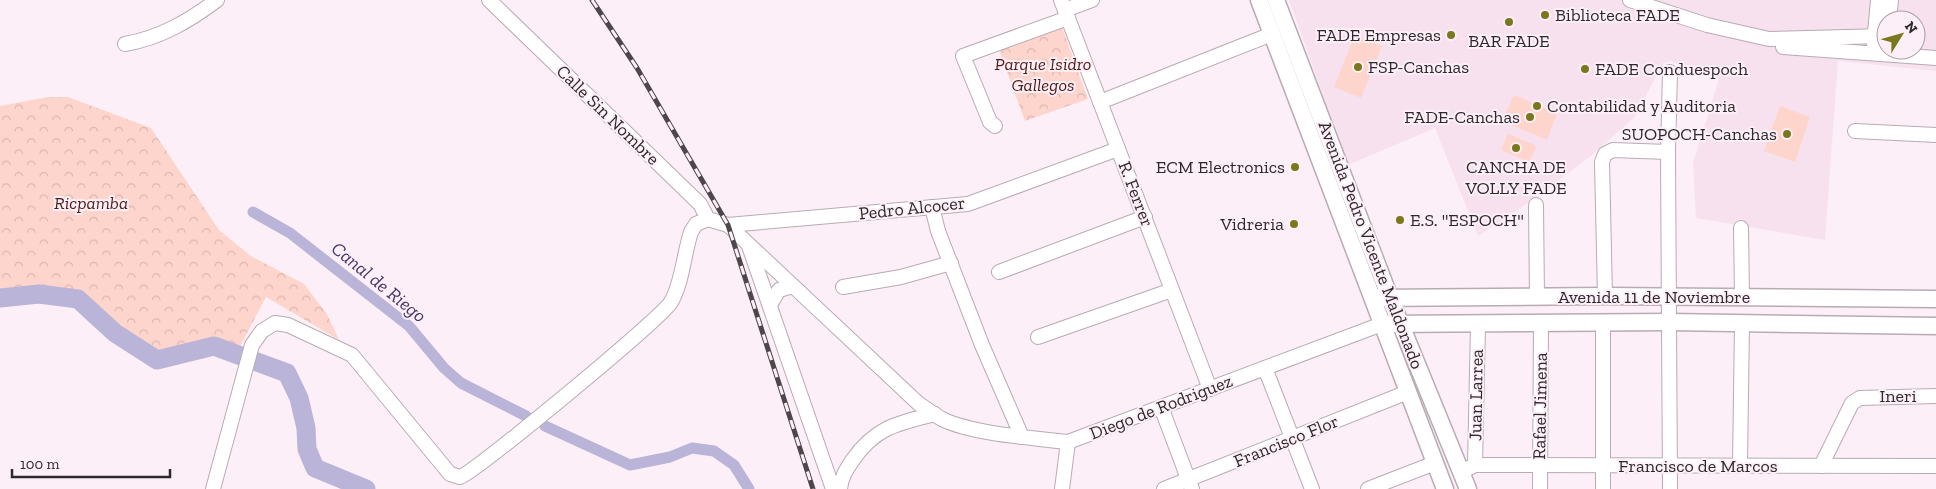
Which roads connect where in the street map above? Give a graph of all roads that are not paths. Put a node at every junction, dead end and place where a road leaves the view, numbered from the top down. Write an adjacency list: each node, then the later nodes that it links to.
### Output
1 (217, 0): 11 (street)
2 (488, 0): 23 (street, Calle Sin Nombre)
3 (1092, 0): 7 (street)
4 (1259, 0): 8 (main road, Avenida Pedro Vicente Maldonado)
5 (1276, 0): 37 (main road, Avenida Pedro Vicente Maldonado)
6 (1630, 0): 10 (street)
7 (1064, 10): 14 (street, R. Ferrer); 15 (street)
8 (1272, 34): 14 (street); 36 (main road, Avenida Pedro Vicente Maldonado)
9 (1876, 36): 10 (street)
10 (1769, 39): 12 (street)
11 (125, 44)
12 (1876, 52)
13 (1670, 72): 19 (street)
14 (1100, 102): 18 (street, R. Ferrer)
15 (995, 126)
16 (1855, 131): 17 (street)
17 (1936, 135)
18 (1118, 149): 21 (street, Pedro Alcocer); 22 (street, R. Ferrer)
19 (1668, 152): 32 (street); 34 (street)
20 (1536, 205): 33 (street)
21 (932, 207): 24 (street, Pedro Alcocer); 27 (street)
22 (1145, 217): 28 (street); 31 (street, R. Ferrer)
23 (708, 219): 24 (street); 67 (street)
24 (728, 225): 26 (street, Diego de Rodriguez)
25 (1741, 228): 35 (street)
26 (749, 244): 29 (street, Diego de Rodriguez); 39 (street)
27 (951, 263): 30 (street); 55 (street)
28 (999, 272)
29 (793, 286): 39 (street); 54 (street, Diego de Rodriguez)
30 (843, 287)
31 (1172, 290): 48 (street); 50 (street, R. Ferrer)
32 (1604, 296): 33 (main road, Avenida 11 de Noviembre); 34 (main road, Avenida 11 de Noviembre)
33 (1537, 297): 37 (main road, Avenida 11 de Noviembre)
34 (1669, 297): 35 (main road, Avenida 11 de Noviembre); 41 (street)
35 (1742, 297): 38 (main road, Avenida 11 de Noviembre)
36 (1372, 298): 37 (main road, Avenida 11 de Noviembre); 44 (main road, Avenida Pedro Vicente Maldonado)
37 (1390, 298): 40 (main road, Avenida Pedro Vicente Maldonado)
38 (1936, 299)
39 (770, 306): 68 (street)
40 (1400, 322): 44 (main road, Avenida 11 de Noviembre); 46 (main road, Avenida 11 de Noviembre); 65 (main road, Avenida Pedro Vicente Maldonado)
41 (1669, 322): 42 (main road, Avenida 11 de Noviembre); 43 (main road, Avenida 11 de Noviembre); 61 (street)
42 (1603, 323): 45 (main road, Avenida 11 de Noviembre); 60 (street)
43 (1742, 323): 47 (main road, Avenida 11 de Noviembre); 62 (street)
44 (1382, 324): 49 (street, Diego de Rodriguez); 51 (main road, Avenida Pedro Vicente Maldonado)
45 (1541, 324): 46 (main road, Avenida 11 de Noviembre); 59 (street, Rafael Jimena)
46 (1478, 325): 65 (street, Juan Larrea)
47 (1936, 326)
48 (1038, 337)
49 (1266, 368): 50 (street, Diego de Rodriguez); 56 (street)
50 (1210, 389): 53 (street, Diego de Rodriguez)
51 (1408, 392): 56 (street, Francisco Flor); 58 (main road, Avenida Pedro Vicente Maldonado)
52 (1936, 396): 63 (street, Ineri)
53 (1161, 407): 57 (street, Diego de Rodriguez); 66 (street)
54 (935, 414): 55 (street, Diego de Rodriguez); 69 (street)
55 (1022, 437): 57 (street, Diego de Rodriguez)
56 (1292, 438): 66 (street, Francisco Flor); 72 (street)
57 (1068, 442): 70 (street)
58 (1435, 463): 73 (street); 74 (main road, Avenida Pedro Vicente Maldonado)
59 (1539, 465): 60 (street, Francisco de Marcos); 65 (street, Francisco de Marcos); 76 (street, Rafael Jimena)
60 (1603, 465): 61 (street, Francisco de Marcos); 77 (street)
61 (1670, 465): 62 (street, Francisco de Marcos); 78 (street)
62 (1740, 466): 63 (street, Francisco de Marcos)
63 (1821, 466): 64 (street, Francisco de Marcos)
64 (1936, 466)
65 (1468, 468): 75 (main road, Avenida Pedro Vicente Maldonado)
66 (1190, 484): 71 (street, Francisco Flor)
67 (213, 489)
68 (833, 489)
69 (840, 489)
70 (1062, 489)
71 (1164, 489)
72 (1312, 489)
73 (1368, 489)
74 (1444, 489)
75 (1468, 489)
76 (1540, 489)
77 (1603, 489)
78 (1670, 489)

